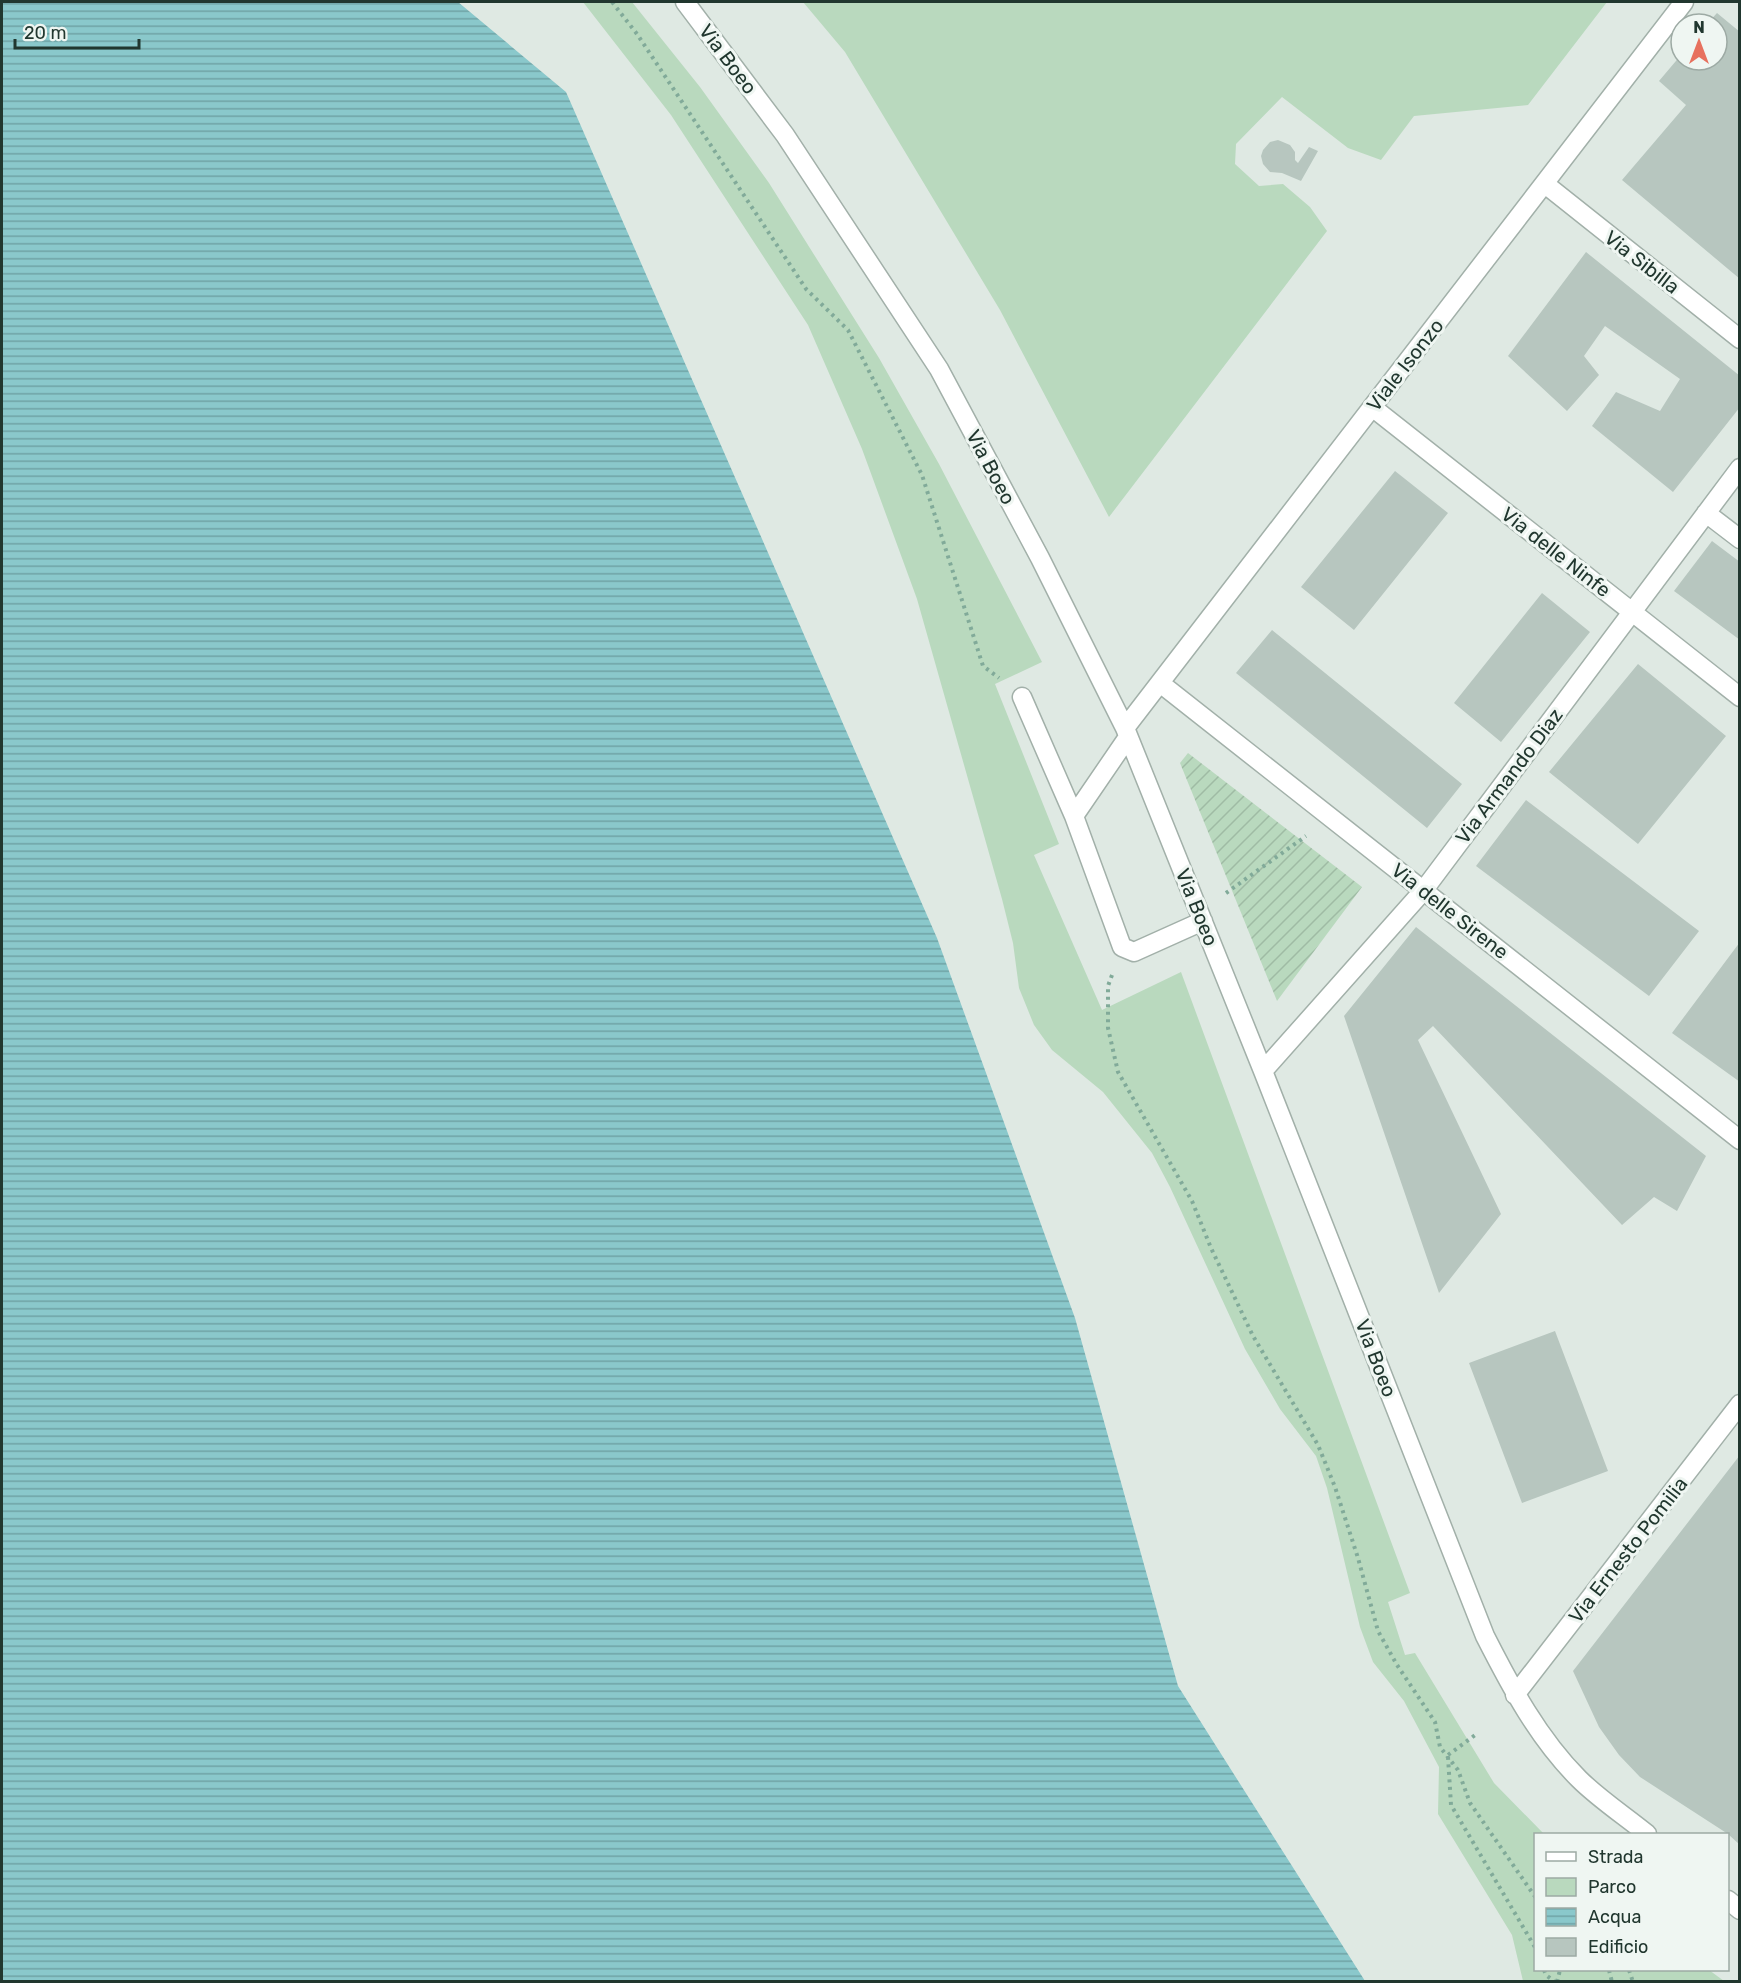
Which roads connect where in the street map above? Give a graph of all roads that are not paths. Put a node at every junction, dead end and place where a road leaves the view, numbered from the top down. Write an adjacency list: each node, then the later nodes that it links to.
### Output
1 (685, 2): 13 (street, Via Boeo)
2 (1684, 2): 3 (street, Viale Isonzo)
3 (1545, 184): 4 (street, Via Sibilla); 5 (street, Viale Isonzo)
4 (1740, 339)
5 (1372, 407): 9 (street, Via delle Ninfe); 10 (street, Viale Isonzo)
6 (1740, 468): 7 (street, Via Armando Diaz)
7 (1706, 513): 8 (street); 9 (street, Via Armando Diaz)
8 (1740, 539)
9 (1632, 612): 12 (street, Via delle Ninfe); 15 (street, Via Armando Diaz)
10 (1160, 683): 13 (street, Viale Isonzo); 15 (street, Via delle Sirene)
11 (1022, 697): 14 (street)
12 (1740, 697)
13 (1126, 733): 14 (street, Viale Isonzo); 16 (street, Via Boeo)
14 (1074, 816): 16 (street)
15 (1423, 891): 17 (street, Via Armando Diaz); 18 (street, Via delle Sirene)
16 (1203, 921): 17 (street, Via Boeo)
17 (1263, 1071): 20 (street, Via Boeo)
18 (1740, 1140)
19 (1740, 1404): 20 (street, Via Ernesto Pomilia)
20 (1515, 1695): 21 (street, Via Boeo)
21 (1646, 1833)

